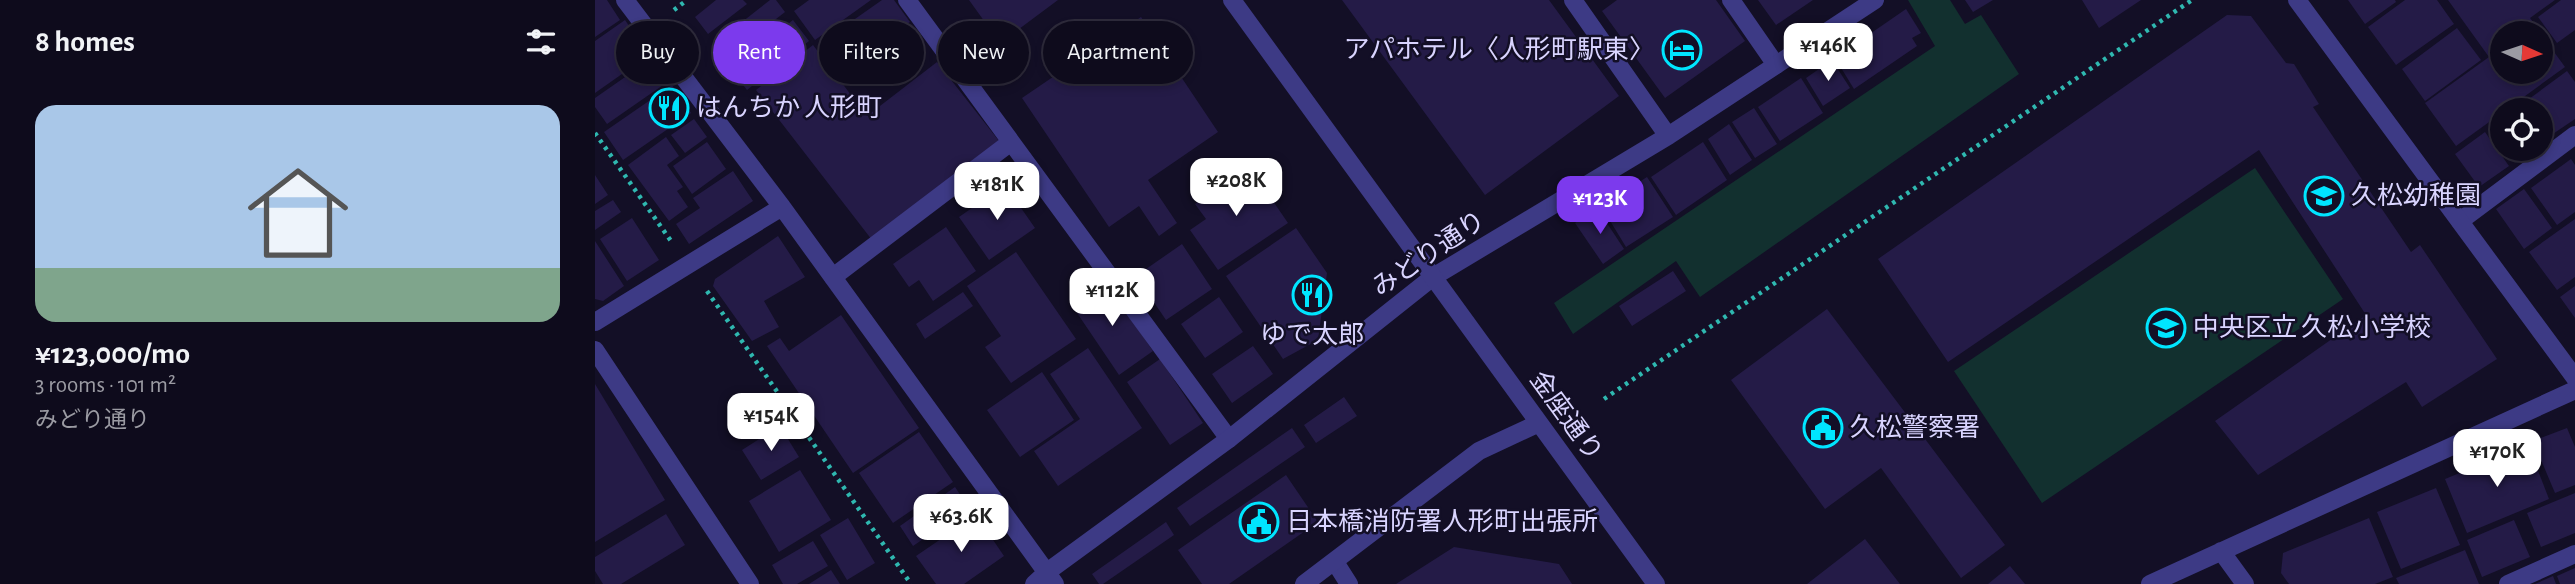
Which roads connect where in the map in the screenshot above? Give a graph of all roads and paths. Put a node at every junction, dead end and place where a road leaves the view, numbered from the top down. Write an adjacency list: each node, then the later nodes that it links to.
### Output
1 (625, 0): 14 (street)
2 (907, 0): 13 (street)
3 (1232, 0): 18 (street, 金座通り)
4 (1573, 0): 12 (street)
5 (1731, 0): 9 (street)
6 (1875, 0): 9 (street, みどり通り)
7 (2192, 0): 23 (path)
8 (2297, 0): 15 (street)
9 (1776, 65): 12 (street, みどり通り)
10 (595, 133): 16 (path)
11 (2575, 135): 15 (street)
12 (1668, 136): 18 (street, みどり通り)
13 (1011, 142): 17 (street); 25 (street)
14 (782, 207): 16 (street); 17 (street)
15 (2460, 221): 21 (street)
16 (688, 265): 19 (street); 31 (path)
17 (833, 277): 29 (street)
18 (1433, 277): 24 (street, 金座通り); 25 (street, みどり通り)
19 (595, 322)
20 (595, 350): 30 (street)
21 (2575, 378)
22 (2575, 390): 26 (street)
23 (1604, 399)
24 (1539, 423): 28 (street); 34 (street, 金座通り)
25 (1229, 439): 29 (street, みどり通り)
26 (2221, 551): 35 (street); 36 (street)
27 (2575, 554): 37 (street)
28 (1335, 562): 32 (street); 33 (street)
29 (1045, 580)
30 (750, 584)
31 (911, 584)
32 (1304, 584)
33 (1349, 584)
34 (1656, 584)
35 (2150, 584)
36 (2245, 584)
37 (2508, 584)

